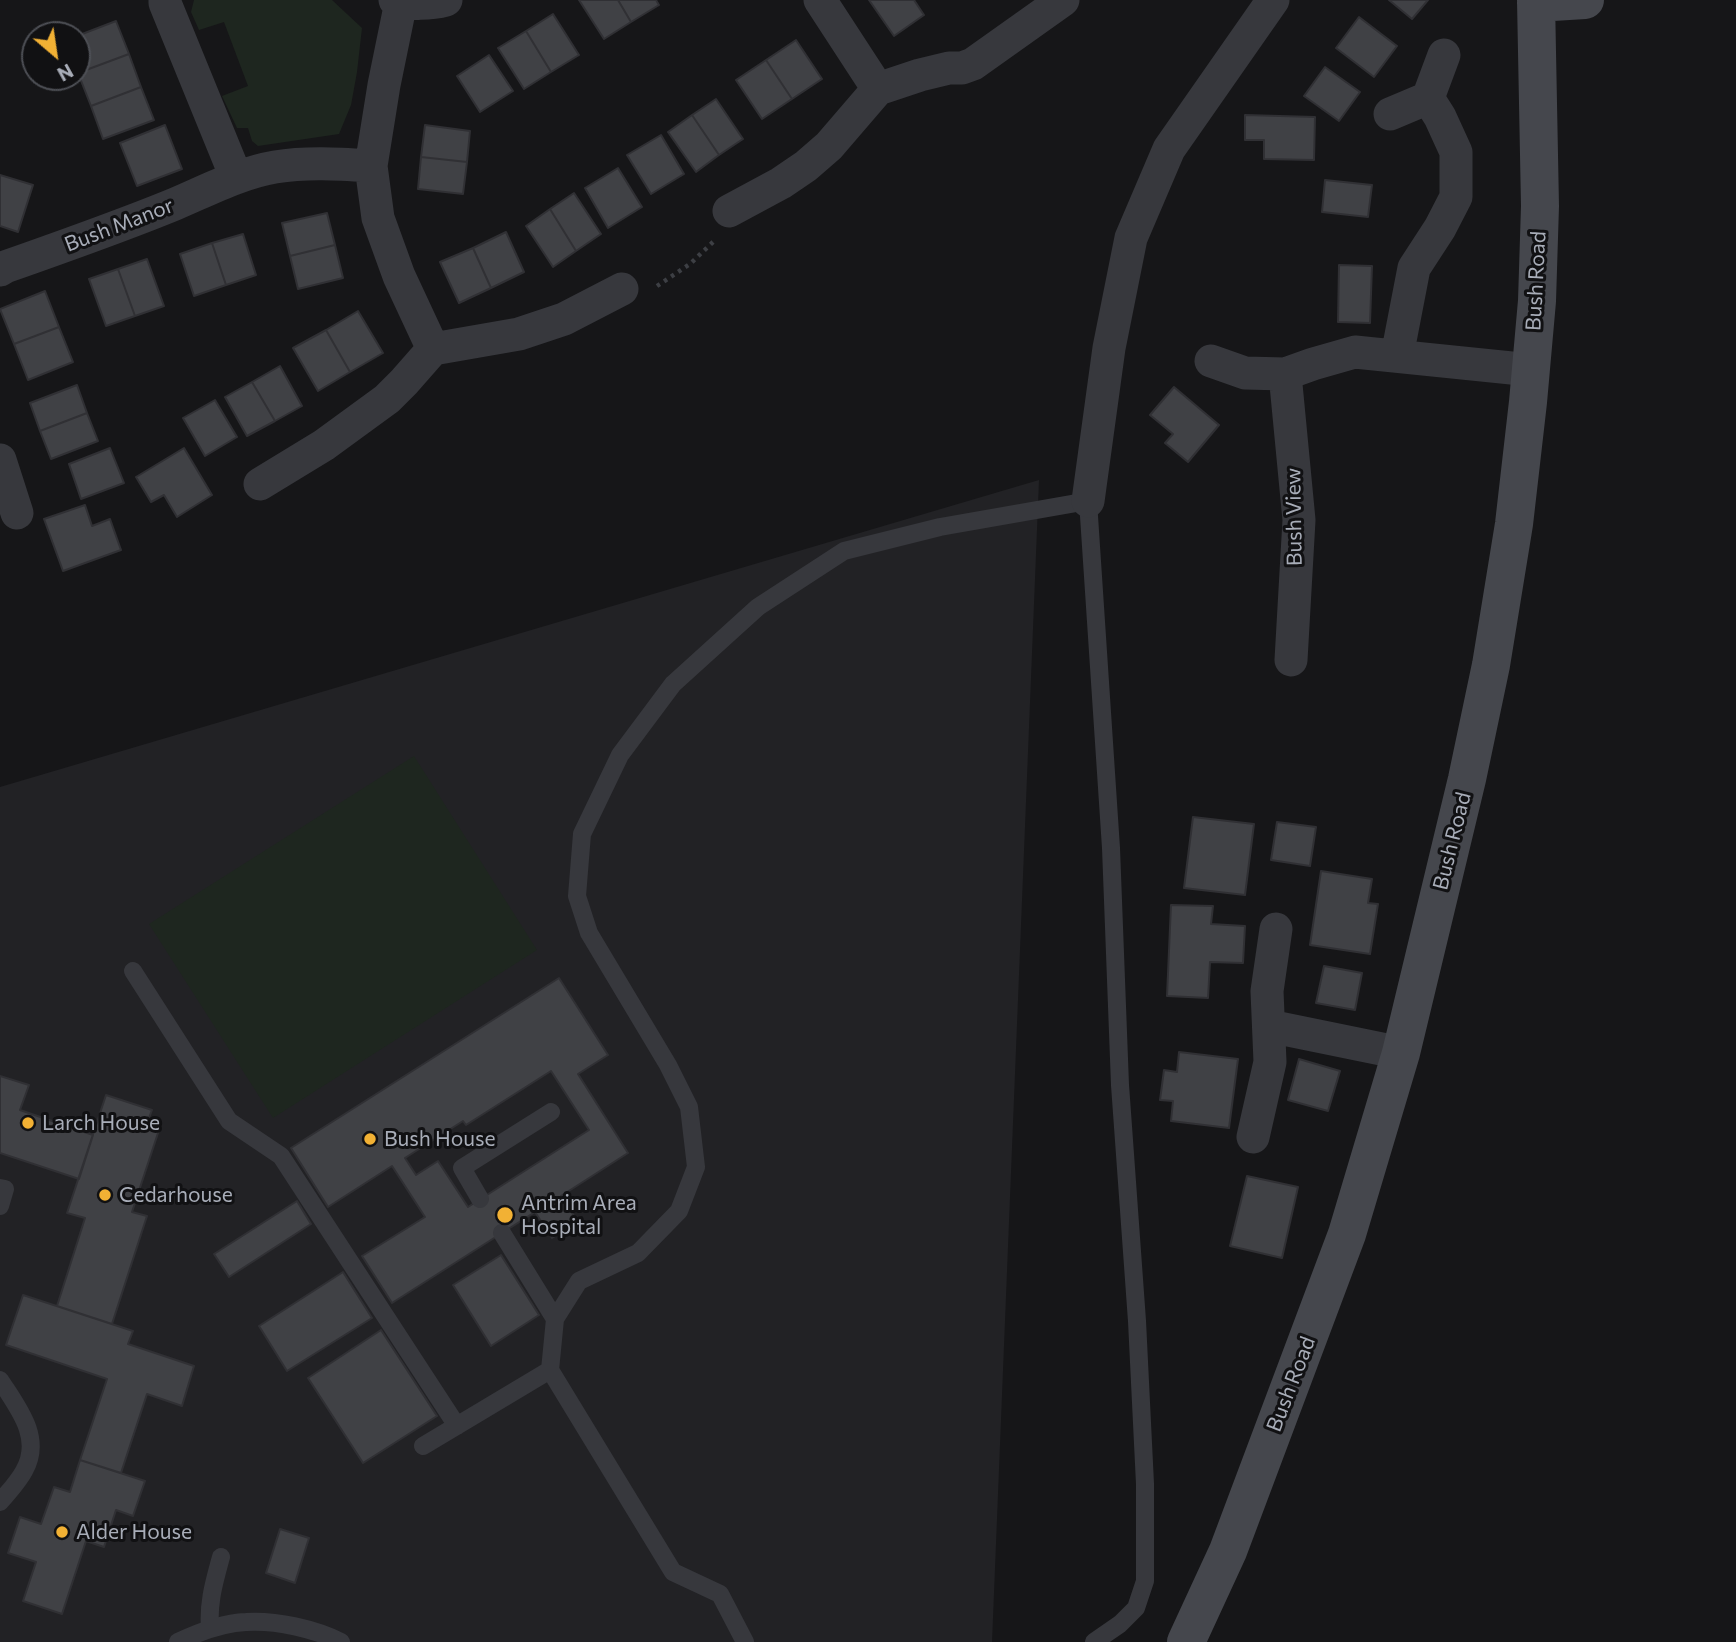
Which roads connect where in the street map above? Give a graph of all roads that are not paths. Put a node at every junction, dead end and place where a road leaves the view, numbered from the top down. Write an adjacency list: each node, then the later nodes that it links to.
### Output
1 (165, 0): 14 (street)
2 (446, 0): 7 (street)
3 (820, 0): 10 (street)
4 (1063, 0): 10 (street)
5 (1273, 0): 25 (street)
6 (1586, 0): 8 (main road)
7 (398, 1): 13 (street)
8 (1536, 1): 21 (main road, Bush Road)
9 (1444, 55): 11 (street)
10 (878, 89): 15 (street)
11 (1428, 98): 12 (street); 19 (street)
12 (1390, 114)
13 (371, 166): 14 (street, Bush Manor); 18 (street)
14 (236, 177): 16 (street, Bush Manor)
15 (729, 211)
16 (0, 270)
17 (622, 289): 18 (street)
18 (433, 349): 24 (street)
19 (1397, 356): 21 (street); 22 (street)
20 (1211, 361): 22 (street)
21 (1531, 370): 31 (main road, Bush Road)
22 (1285, 374): 27 (street, Bush View)
23 (0, 460): 26 (street)
24 (260, 484)
25 (1088, 501): 38 (lane); 49 (lane)
26 (17, 513)
27 (1291, 660)
28 (1276, 929): 30 (street)
29 (132, 971): 41 (lane)
30 (1269, 1026): 31 (street); 33 (street)
31 (1401, 1053): 50 (main road, Bush Road)
32 (551, 1112): 35 (lane)
33 (1253, 1137)
34 (0, 1188): 36 (lane)
35 (480, 1199)
36 (0, 1206)
37 (502, 1233): 38 (lane)
38 (555, 1319): 39 (lane)
39 (550, 1370): 41 (lane); 48 (lane)
40 (0, 1380): 43 (lane)
41 (457, 1426): 42 (lane)
42 (423, 1446)
43 (0, 1502)
44 (221, 1557): 45 (lane)
45 (210, 1629): 46 (lane); 47 (lane)
46 (178, 1642)
47 (341, 1642)
48 (746, 1642)
49 (1094, 1642)
50 (1186, 1642)

